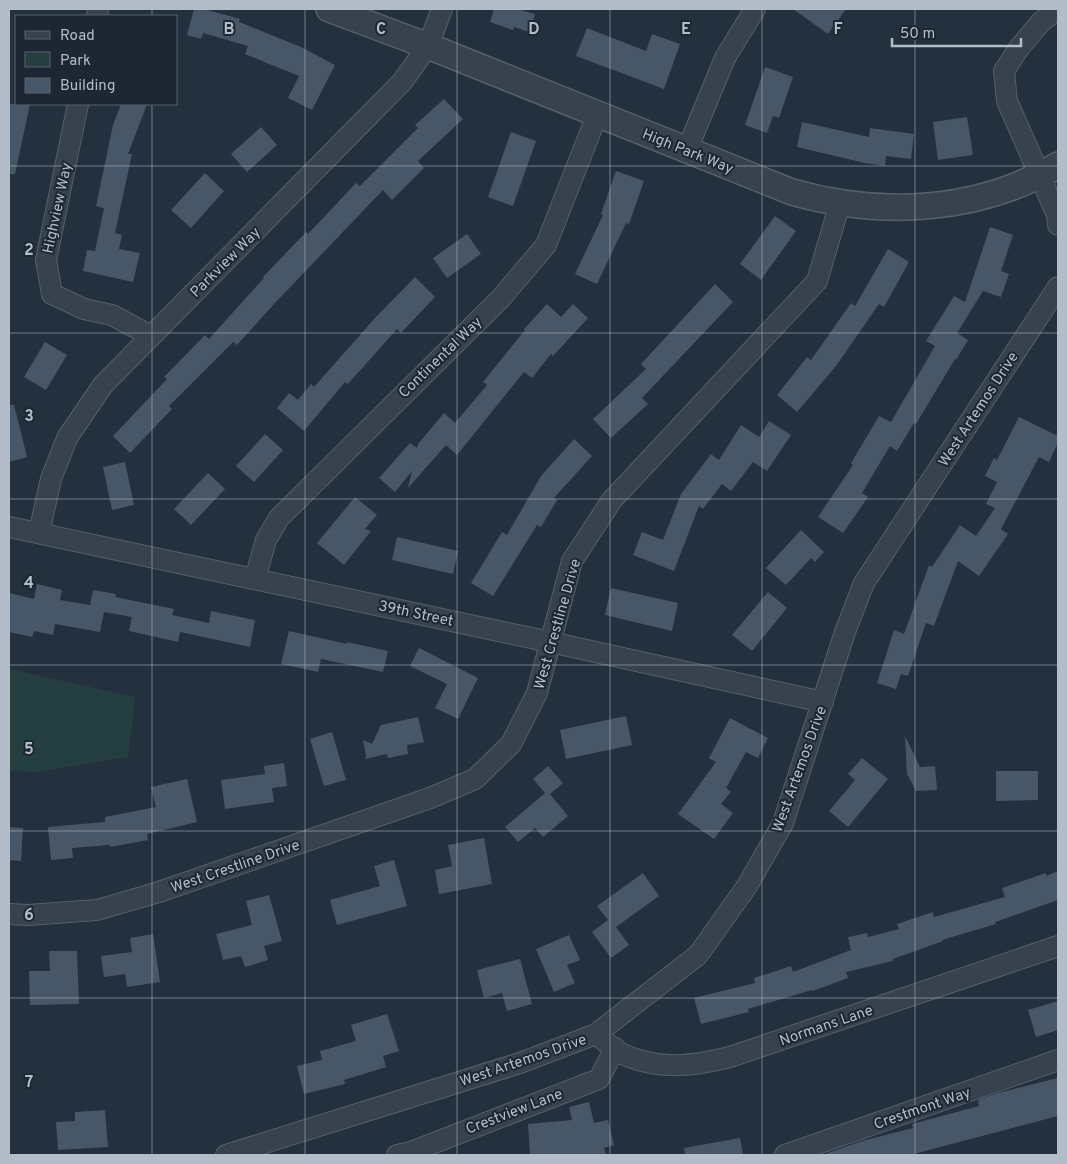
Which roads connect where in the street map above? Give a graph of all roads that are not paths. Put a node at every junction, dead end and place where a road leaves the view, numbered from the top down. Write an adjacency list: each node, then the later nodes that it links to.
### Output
1 (329, 9): 5 (street, High Park Way)
2 (442, 9): 5 (street, Parkview Way)
3 (756, 9): 8 (street)
4 (1058, 10): 9 (street)
5 (428, 46): 7 (street, High Park Way); 13 (street, Parkview Way)
6 (78, 105): 13 (street, Highview Way)
7 (597, 115): 8 (street, High Park Way); 16 (street, Continental Way)
8 (687, 150): 10 (street, High Park Way)
9 (1048, 170): 10 (street, High Park Way); 11 (street)
10 (840, 203): 17 (street, West Crestline Drive)
11 (1058, 225)
12 (1058, 286): 18 (street, West Artemos Drive)
13 (151, 336): 15 (street, Parkview Way)
14 (9, 527): 15 (street, 39th Street)
15 (39, 533): 16 (street, 39th Street)
16 (255, 579): 17 (street, 39th Street)
17 (550, 642): 18 (street, 39th Street); 19 (street, West Crestline Drive)
18 (823, 702): 21 (street, West Artemos Drive)
19 (9, 914)
20 (1058, 946): 22 (street, Normans Lane)
21 (596, 1034): 22 (street, Normans Lane); 24 (street, West Artemos Drive)
22 (615, 1048): 25 (street, Crestview Lane)
23 (1058, 1060): 26 (street, Crestmont Way)
24 (226, 1155)
25 (397, 1155)
26 (785, 1155)

